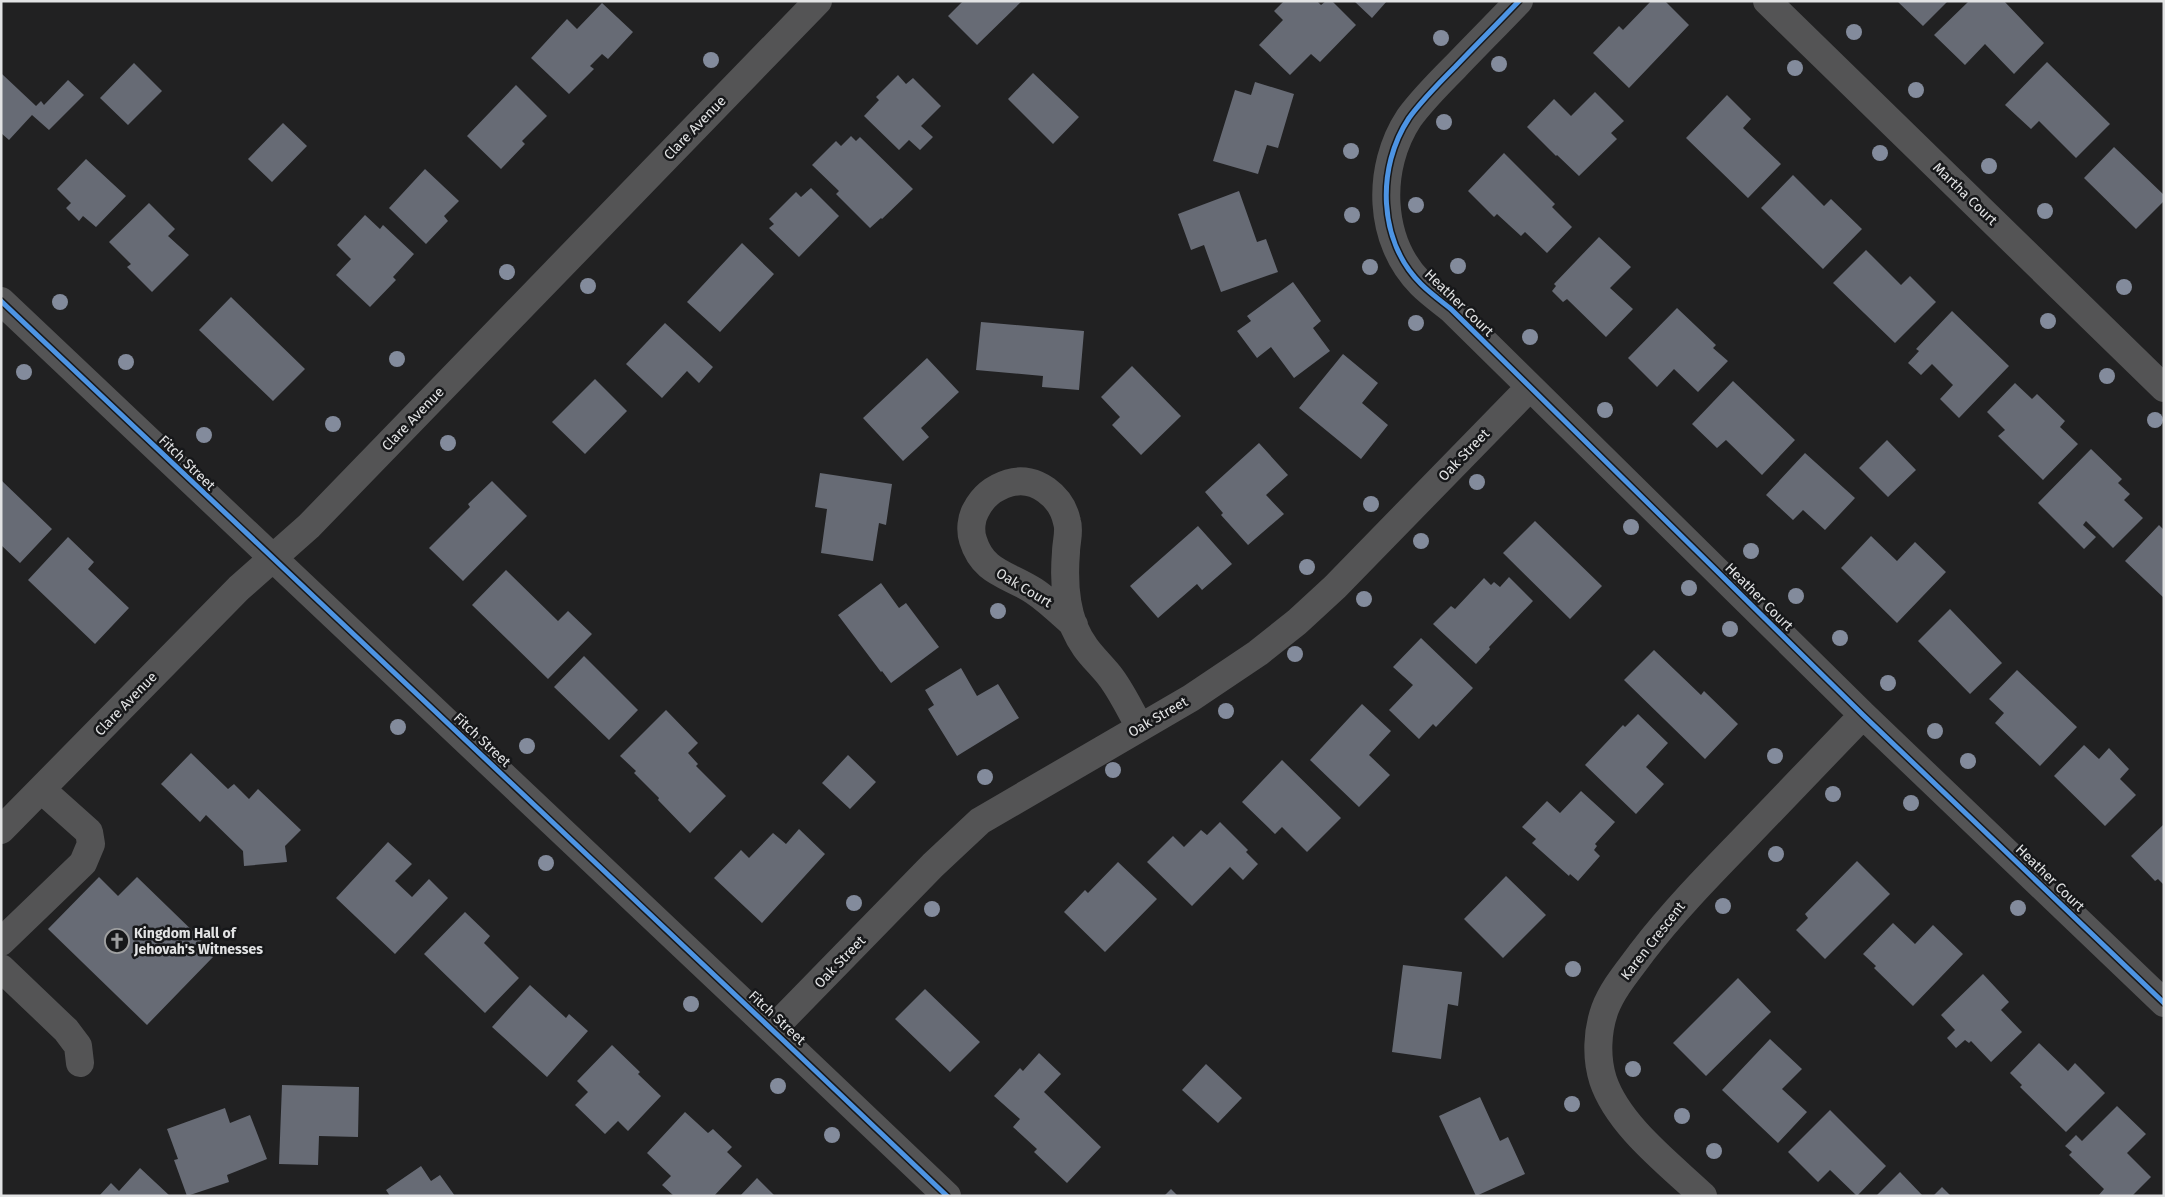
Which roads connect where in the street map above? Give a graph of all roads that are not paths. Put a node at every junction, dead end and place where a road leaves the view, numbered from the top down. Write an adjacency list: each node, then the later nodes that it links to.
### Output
1 (818, 1): 7 (street, Clare Avenue)
2 (1519, 1): 5 (street, Heather Court)
3 (1766, 1): 6 (street, Martha Court)
4 (1, 301): 7 (street, Fitch Street)
5 (1530, 387): 9 (street, Heather Court); 10 (street, Oak Street)
6 (2164, 388)
7 (271, 559): 11 (street, Clare Avenue); 16 (street, Fitch Street)
8 (1074, 625): 8 (street, Oak Court); 10 (street, Oak Court)
9 (1864, 715): 15 (street, Heather Court); 19 (street, Karen Crescent)
10 (1140, 727): 16 (street, Oak Street)
11 (42, 790): 12 (street, Clare Avenue); 13 (street)
12 (1, 830)
13 (1, 942)
14 (1, 968): 17 (street)
15 (2164, 1003)
16 (773, 1029): 18 (street, Fitch Street)
17 (80, 1063)
18 (947, 1196)
19 (1703, 1196)

